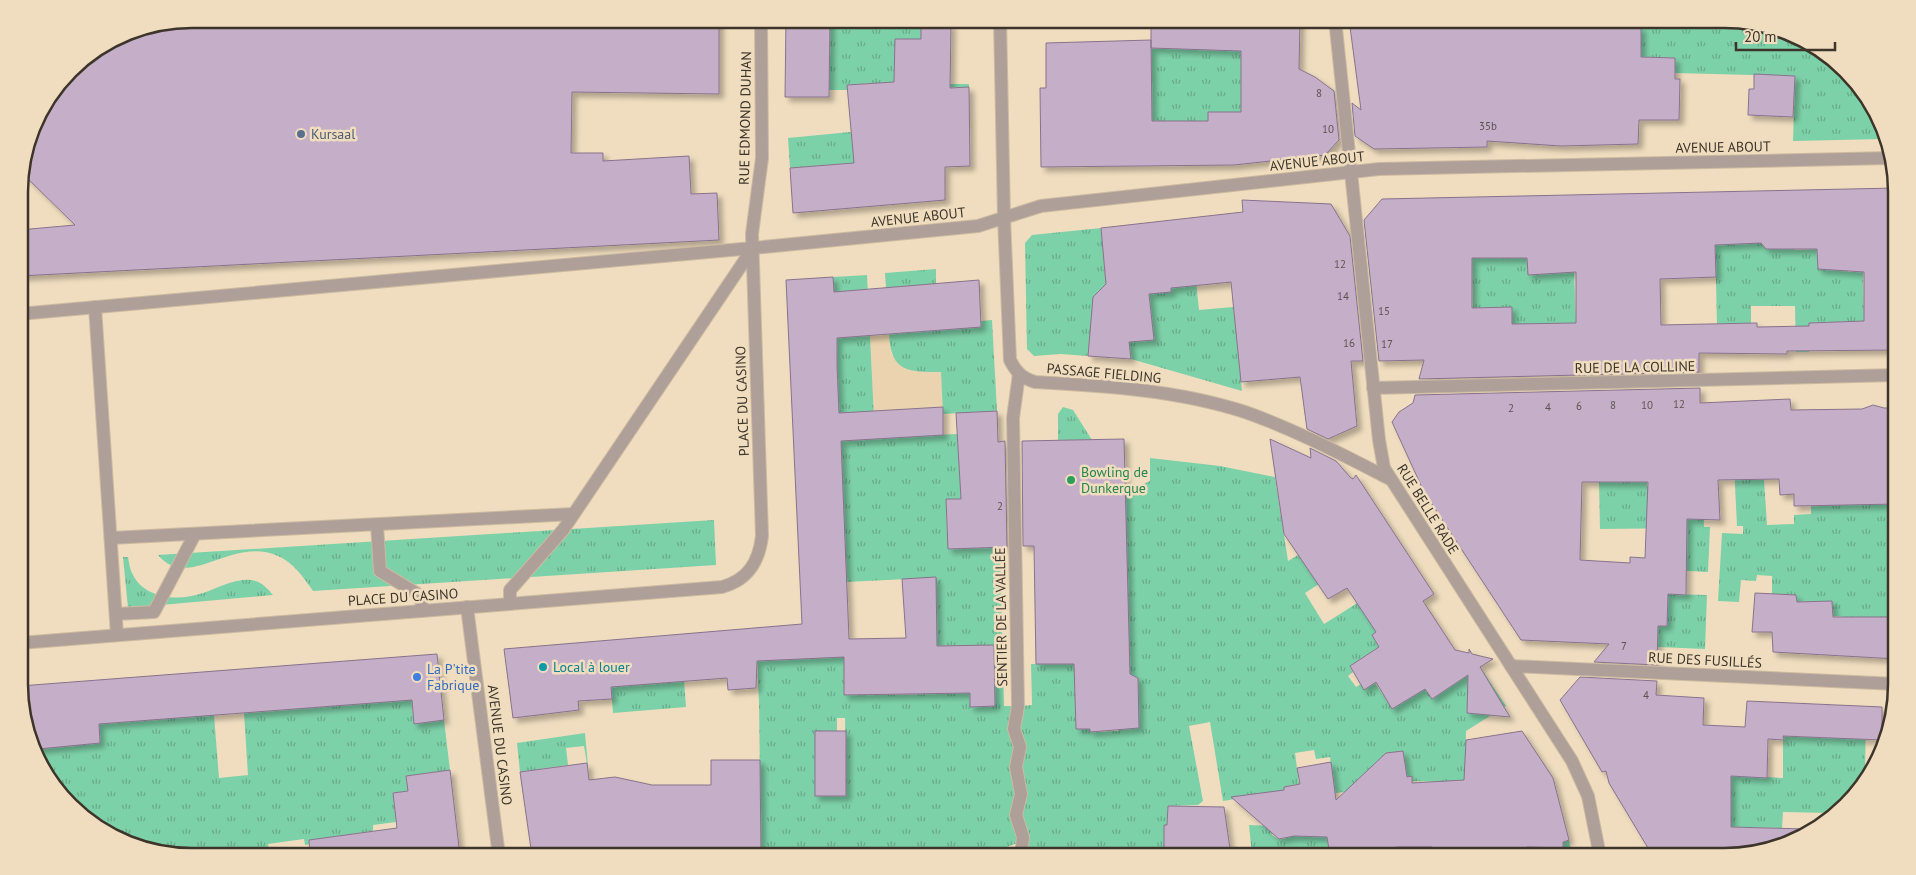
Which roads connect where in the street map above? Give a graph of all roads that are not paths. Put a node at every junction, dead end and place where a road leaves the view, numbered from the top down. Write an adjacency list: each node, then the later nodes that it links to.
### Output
1 (761, 28): 7 (street, RUE EDMOND DUHAN)
2 (1000, 28): 6 (street)
3 (1336, 28): 5 (street, RUE BELLE RADE)
4 (1885, 158): 5 (street, AVENUE ABOUT)
5 (1352, 172): 6 (street, AVENUE ABOUT); 12 (street, RUE BELLE RADE)
6 (1004, 218): 7 (street, AVENUE ABOUT); 10 (street)
7 (753, 248): 8 (street); 14 (street); 18 (street, PLACE DU CASINO)
8 (95, 307): 9 (street); 17 (street)
9 (28, 313)
10 (1019, 374): 13 (street, PASSAGE FIELDING); 26 (street, SENTIER DE LA VALLÉE)
11 (1888, 376): 12 (street, RUE DE LA COLLINE)
12 (1373, 388): 13 (street, RUE BELLE RADE)
13 (1390, 478): 24 (street, RUE BELLE RADE)
14 (573, 514): 15 (street); 18 (street)
15 (377, 525): 16 (street); 20 (street)
16 (195, 534): 17 (street); 21 (street)
17 (111, 538): 21 (street)
18 (510, 604): 19 (street, PLACE DU CASINO)
19 (467, 607): 20 (street, PLACE DU CASINO); 28 (street, AVENUE DU CASINO)
20 (422, 611): 22 (street, PLACE DU CASINO)
21 (116, 614): 22 (street)
22 (117, 635): 23 (street, PLACE DU CASINO)
23 (28, 642)
24 (1510, 666): 25 (street, RUE DES FUSILLÉS); 27 (street, RUE BELLE RADE)
25 (1888, 684)
26 (1021, 847)
27 (1598, 847)
28 (498, 848)

